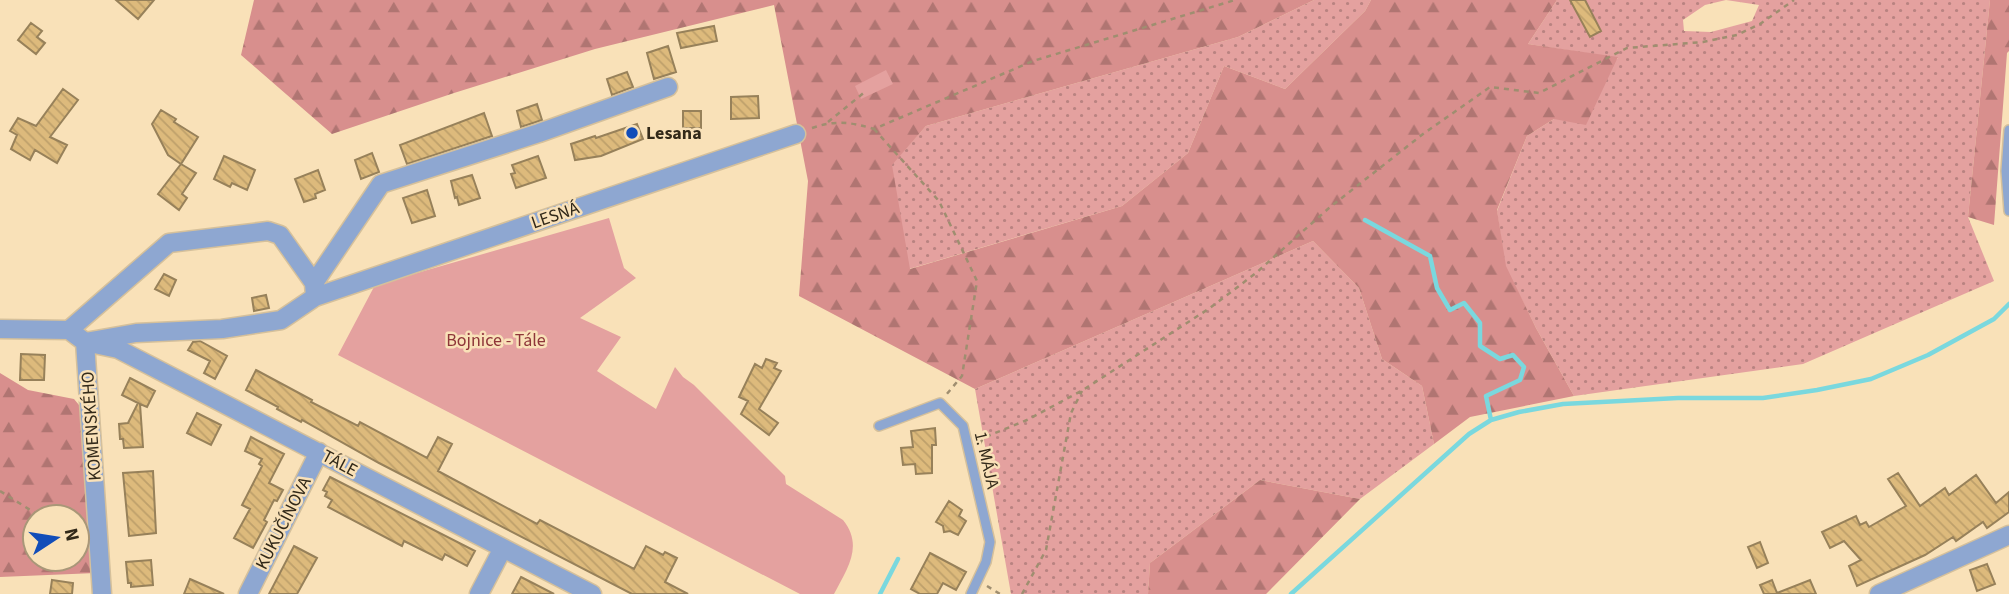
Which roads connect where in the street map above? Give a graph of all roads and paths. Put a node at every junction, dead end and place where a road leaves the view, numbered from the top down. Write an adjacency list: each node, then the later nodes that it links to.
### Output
1 (1235, 0): 5 (path)
2 (1794, 0): 13 (path)
3 (668, 87): 9 (street, LESNÁ)
4 (866, 92): 5 (path)
5 (874, 128): 14 (path)
6 (2009, 130): 8 (lane)
7 (796, 134): 9 (street, LESNÁ)
8 (2009, 211)
9 (314, 290): 11 (street); 12 (street, LESNÁ)
10 (0, 329): 11 (street)
11 (69, 330): 12 (street)
12 (85, 342): 16 (street, TÁLE); 22 (street, KOMENSKÉHO)
13 (1083, 390): 17 (path); 27 (path)
14 (940, 403): 15 (lane); 17 (lane, 1. MÁJA)
15 (879, 426)
16 (319, 452): 21 (street, TÁLE); 23 (street, KUKUČÍNOVA)
17 (972, 463): 26 (lane, 1. MÁJA)
18 (0, 491): 19 (path)
19 (21, 504)
20 (2009, 535): 28 (street)
21 (503, 548): 24 (street); 25 (street, TÁLE)
22 (102, 594)
23 (248, 594)
24 (480, 594)
25 (592, 594)
26 (971, 594)
27 (1022, 594)
28 (1879, 594)

